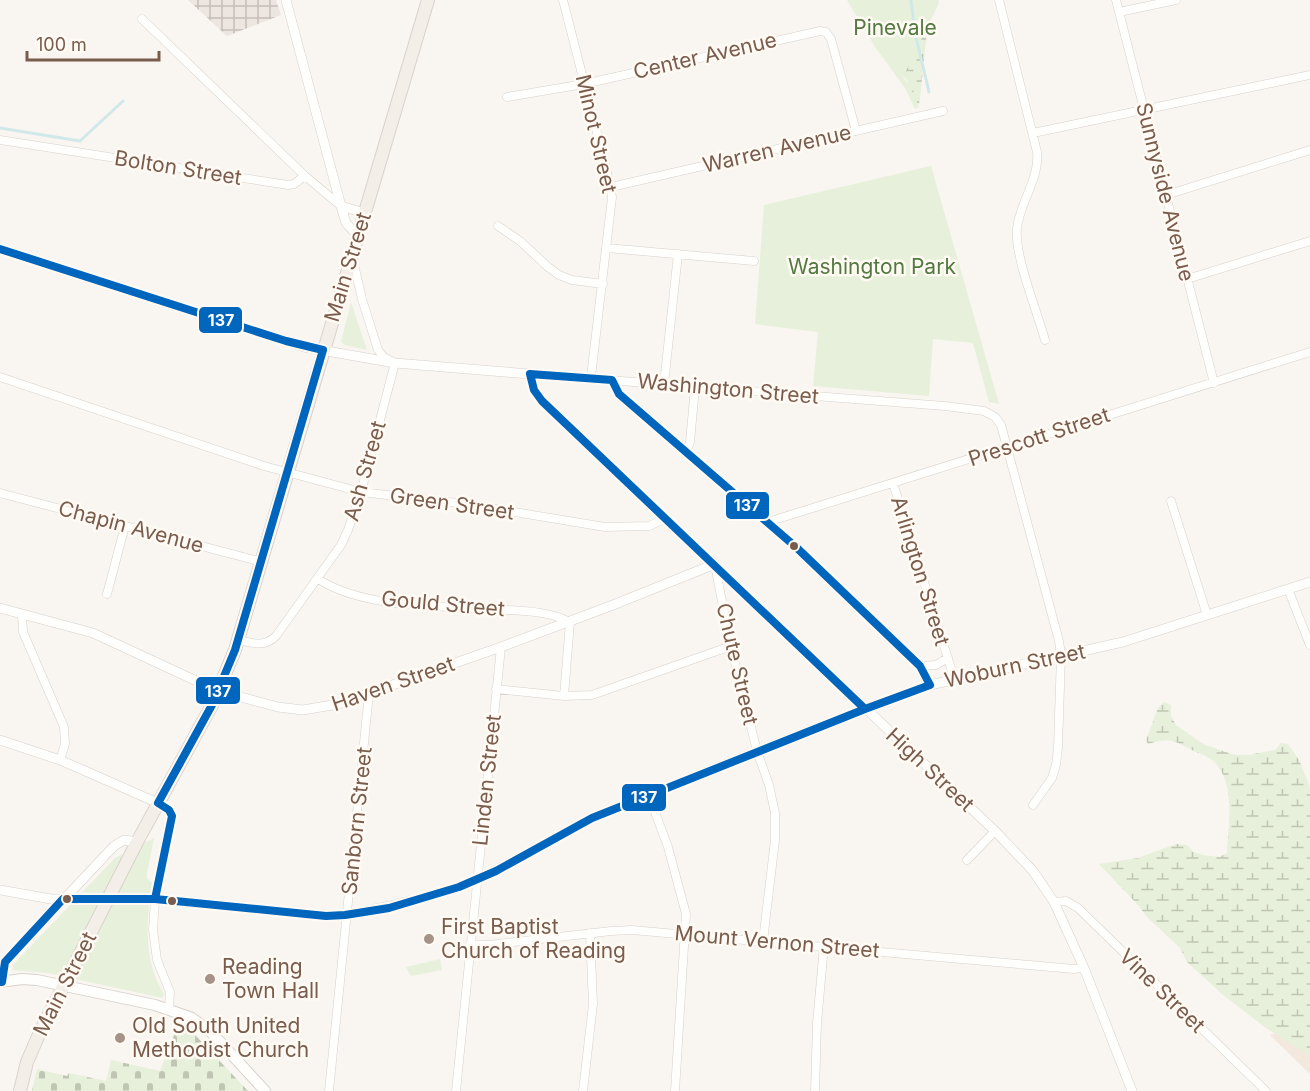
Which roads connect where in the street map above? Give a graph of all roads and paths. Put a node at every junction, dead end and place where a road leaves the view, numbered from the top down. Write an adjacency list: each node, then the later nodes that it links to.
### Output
1 (286, 0): 21 (street)
2 (428, 0): 22 (main road, Main Street)
3 (563, 0): 10 (street, Minot Street)
4 (999, 0): 15 (street)
5 (1116, 0): 7 (street, Sunnyside Avenue)
6 (1176, 0): 7 (street)
7 (1119, 12): 12 (street, Sunnyside Avenue)
8 (142, 19): 18 (street)
9 (1310, 75): 12 (street)
10 (584, 84): 11 (street, Center Avenue); 14 (street, Center Avenue); 19 (street, Minot Street)
11 (507, 97)
12 (1144, 110): 15 (street); 20 (street, Sunnyside Avenue)
13 (943, 111): 14 (street, Warren Avenue)
14 (856, 131): 19 (street, Warren Avenue)
15 (1034, 133): 33 (street)
16 (0, 140): 18 (street, Bolton Street)
17 (1310, 150): 20 (street)
18 (305, 176): 21 (street)
19 (611, 187): 26 (street, Minot Street)
20 (1166, 195): 31 (street, Sunnyside Avenue)
21 (341, 206): 22 (street); 24 (street)
22 (364, 213): 24 (main road, Main Street)
23 (498, 226): 32 (street)
24 (358, 236): 29 (main road, Main Street)
25 (1310, 241): 31 (street)
26 (607, 248): 28 (street); 32 (street, Minot Street)
27 (0, 249): 34 (street, Washington Street)
28 (678, 254): 30 (street); 42 (street)
29 (352, 256): 34 (main road, Main Street); 36 (street)
30 (754, 261)
31 (1187, 279): 41 (street, Sunnyside Avenue)
32 (603, 284): 39 (street, Minot Street)
33 (1045, 340)
34 (323, 350): 36 (street, Washington Street); 46 (main road, Main Street)
35 (1310, 352): 41 (street, Prescott Street)
36 (395, 363): 37 (street, Washington Street); 48 (street, Ash Street)
37 (530, 374): 39 (street, Washington Street); 51 (street, High Street)
38 (0, 377): 46 (street, Green Street)
39 (591, 377): 40 (street, Washington Street)
40 (612, 380): 42 (street, Washington Street); 45 (street)
41 (1214, 383): 44 (street, Prescott Street)
42 (664, 384): 43 (street, Washington Street)
43 (695, 387): 44 (street, Washington Street); 45 (street)
44 (1008, 447): 47 (street, Prescott Street); 68 (street, Washington Street)
45 (686, 452): 52 (street)
46 (288, 472): 48 (street, Green Street); 54 (main road, Main Street)
47 (893, 483): 52 (street, Prescott Street); 69 (street, Arlington Street)
48 (361, 492): 51 (street, Green Street); 56 (street, Ash Street)
49 (0, 493): 53 (street, Chapin Avenue)
50 (1172, 501): 62 (street)
51 (667, 518): 55 (street, High Street)
52 (768, 522): 70 (street)
53 (125, 525): 54 (street, Chapin Avenue); 59 (street)
54 (262, 562): 64 (main road, Main Street)
55 (714, 564): 63 (street, Haven Street); 66 (street, Chute Street); 77 (street, High Street)
56 (318, 579): 63 (street, Gould Street); 64 (street, Ash Street)
57 (1310, 582): 58 (street, Woburn Street)
58 (1288, 589): 62 (street, Woburn Street); 65 (street)
59 (107, 594)
60 (0, 608): 61 (street, Haven Street)
61 (22, 614): 74 (street, Haven Street); 80 (street)
62 (1208, 615): 68 (street, Woburn Street)
63 (570, 622): 67 (street, Haven Street); 76 (street)
64 (238, 640): 74 (main road, Main Street)
65 (1310, 645)
66 (731, 646): 76 (street); 79 (street, Chute Street)
67 (501, 647): 73 (street, Linden Street); 75 (street, Haven Street)
68 (1061, 656): 71 (street, Woburn Street); 83 (street, Washington Street)
69 (948, 658): 70 (street, Arlington Street); 71 (street, Arlington Street)
70 (920, 666): 72 (street)
71 (954, 678): 72 (street, Woburn Street)
72 (930, 685): 77 (street, Woburn Street)
73 (496, 689): 76 (street); 87 (street, Linden Street)
74 (218, 691): 75 (street, Haven Street); 82 (main road, Main Street)
75 (369, 693): 93 (street, Sanborn Street)
76 (564, 696)
77 (866, 710): 79 (street, Woburn Street); 84 (street, High Street)
78 (0, 740): 80 (street)
79 (758, 751): 81 (street, Woburn Street); 96 (street, Chute Street)
80 (60, 760): 82 (street)
81 (649, 796): 87 (street, Woburn Street); 95 (street)
82 (158, 803): 85 (main road, Main Street); 90 (street)
83 (1033, 805)
84 (994, 831): 86 (street); 92 (street, High Street)
85 (137, 842): 89 (main road, Main Street); 91 (street)
86 (967, 860)
87 (477, 880): 93 (street, Woburn Street); 97 (street, Linden Street)
88 (0, 891): 91 (street, Woburn Street)
89 (108, 898): 90 (street, Woburn Street); 91 (street, Woburn Street); 101 (main road, Main Street)
90 (155, 899): 93 (street, Woburn Street); 102 (street)
91 (63, 900): 100 (street)
92 (1054, 902): 99 (street, High Street); 111 (street, Vine Street)
93 (346, 915): 105 (street, Sanborn Street)
94 (590, 933): 95 (street, Mount Vernon Street); 97 (street, Mount Vernon Street); 107 (street)
95 (685, 934): 96 (street, Mount Vernon Street); 108 (street)
96 (763, 941): 98 (street, Mount Vernon Street)
97 (470, 944): 106 (street, Linden Street)
98 (824, 946): 99 (street, Mount Vernon Street); 109 (street)
99 (1083, 968): 110 (street, High Street)
100 (1, 982): 101 (main road)
101 (63, 986): 102 (main road); 103 (main road, Main Street)
102 (169, 1009): 104 (main road)
103 (20, 1091)
104 (266, 1091)
105 (329, 1091)
106 (456, 1091)
107 (583, 1091)
108 (675, 1091)
109 (815, 1091)
110 (1132, 1091)
111 (1266, 1091)

